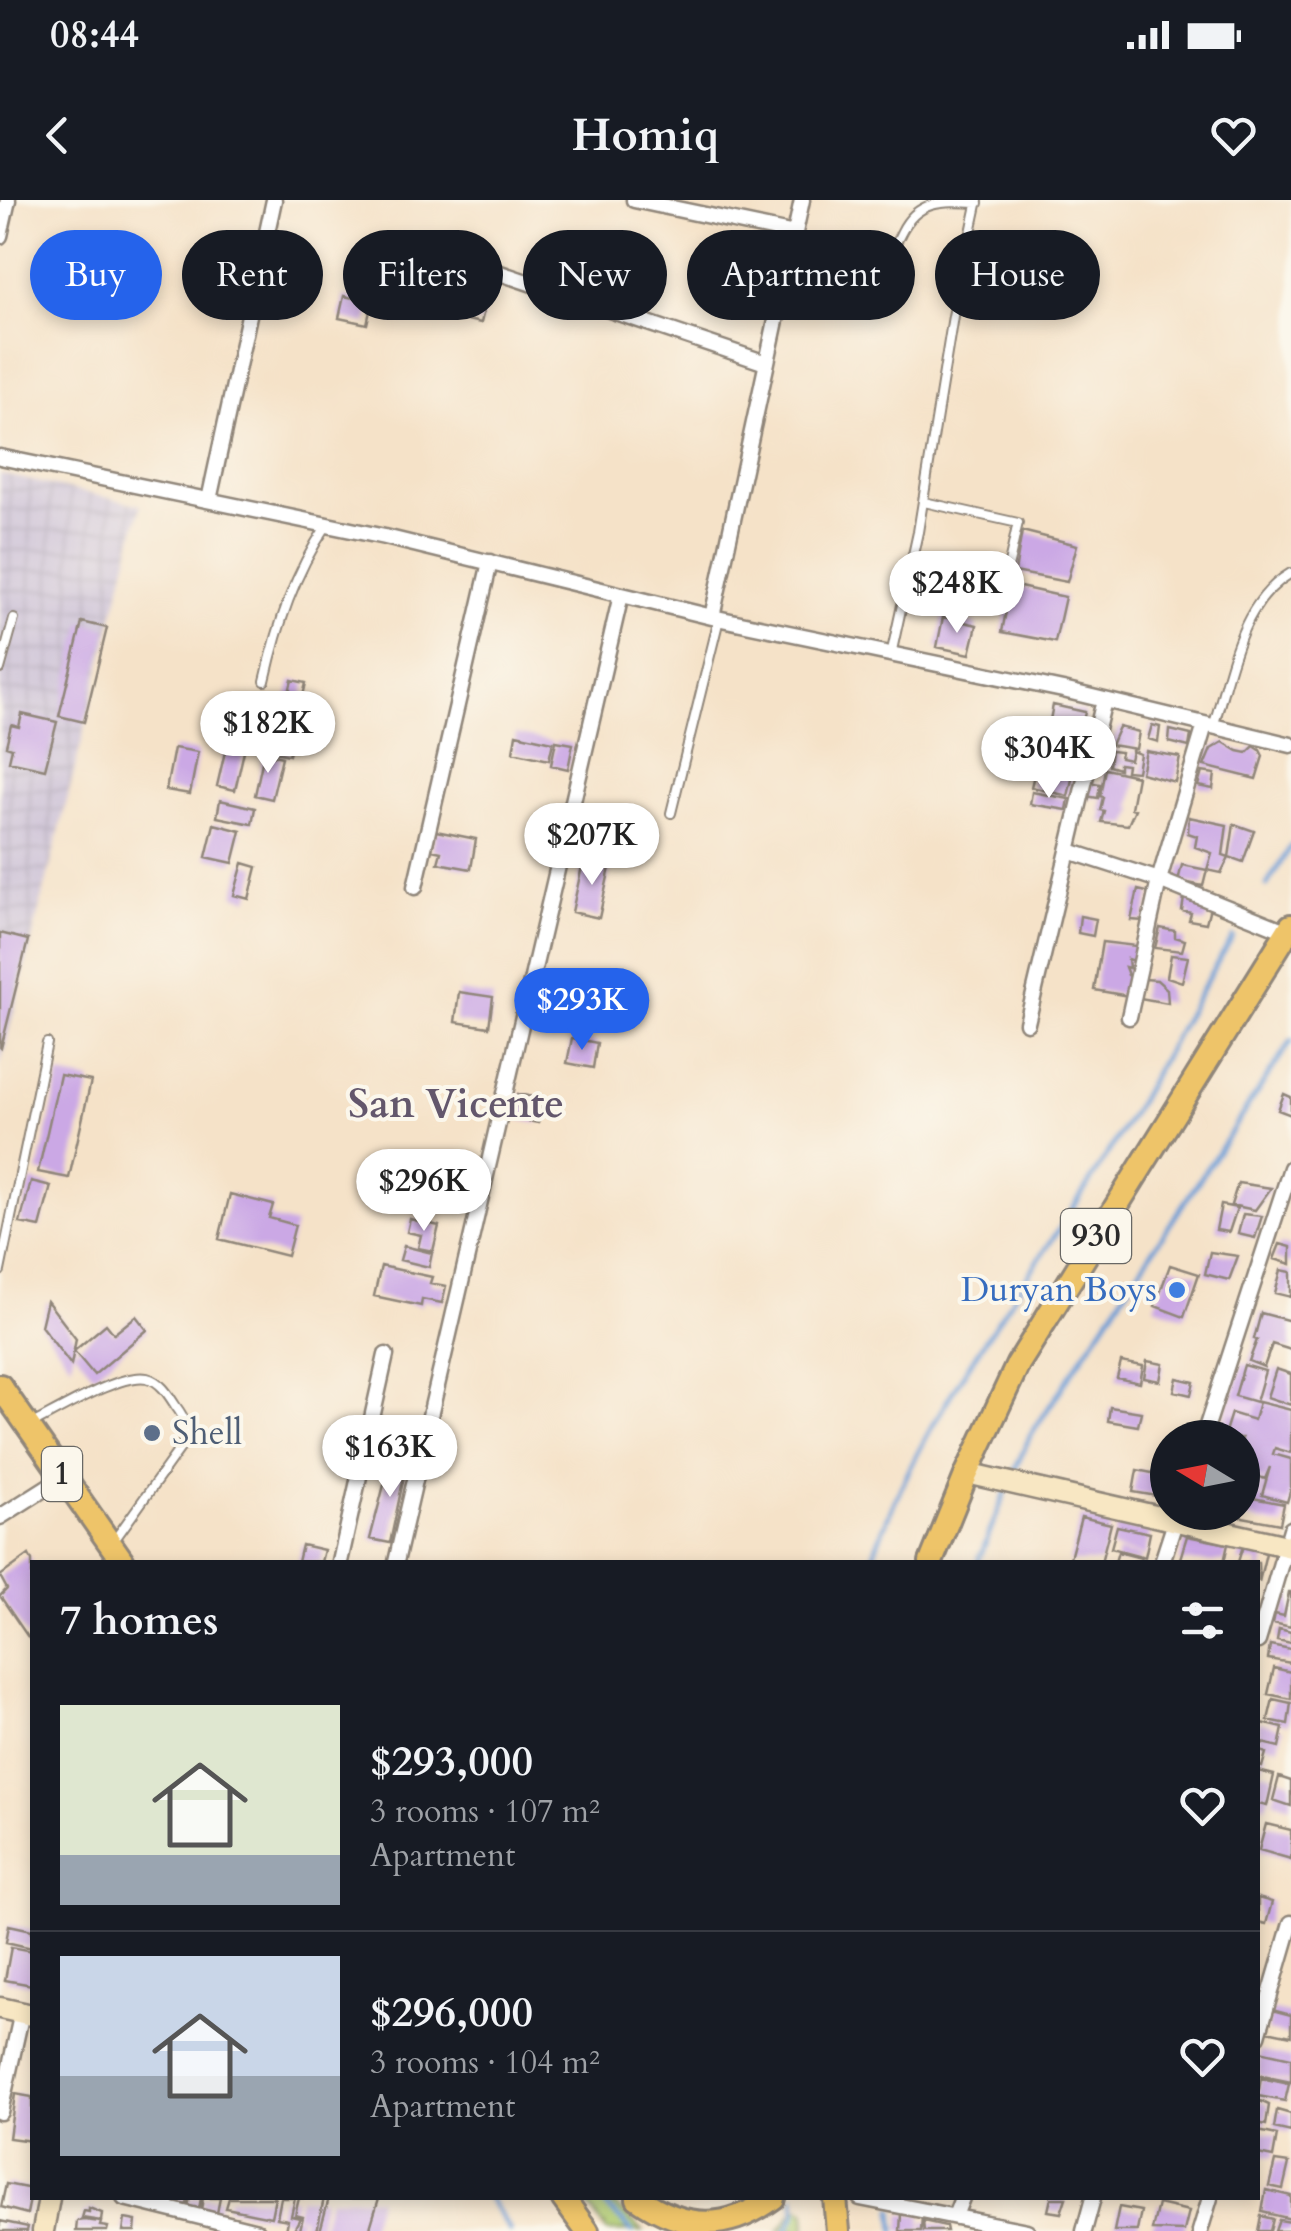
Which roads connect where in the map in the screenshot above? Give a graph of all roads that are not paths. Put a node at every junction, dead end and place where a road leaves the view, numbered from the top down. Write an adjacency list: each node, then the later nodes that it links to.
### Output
1 (8, 200): 9 (street)
2 (274, 200): 14 (street)
3 (634, 200): 6 (street)
4 (802, 200): 7 (street)
5 (978, 202): 8 (lane); 15 (lane)
6 (775, 230)
7 (795, 230)
8 (902, 230)
9 (0, 236)
10 (503, 274): 12 (street)
11 (776, 320): 12 (street)
12 (766, 363): 21 (street)
13 (0, 457): 14 (street)
14 (209, 500): 16 (street)
15 (924, 502): 20 (lane); 20 (lane)
16 (327, 525): 17 (street); 25 (lane)
17 (490, 562): 19 (street); 32 (street)
18 (1291, 572): 27 (lane)
19 (622, 595): 21 (street); 52 (street)
20 (903, 598): 23 (lane)
21 (716, 618): 23 (street); 29 (lane)
22 (14, 619): 24 (lane)
23 (891, 655): 26 (street)
24 (0, 668)
25 (265, 681)
26 (1104, 700): 27 (street); 30 (street)
27 (1209, 726): 28 (street); 31 (street)
28 (1291, 745)
29 (671, 813)
30 (1069, 851): 31 (street); 35 (street)
31 (1159, 880): 33 (street); 34 (street)
32 (415, 887)
33 (1289, 929): 43 (main road, 930)
34 (1128, 1017)
35 (1027, 1023)
36 (47, 1043): 38 (lane)
37 (1291, 1168): 41 (street)
38 (0, 1271)
39 (386, 1355): 51 (street)
40 (0, 1386): 42 (main road, 1)
41 (1209, 1420)
42 (28, 1426): 44 (main road, 1); 50 (lane)
43 (967, 1473): 45 (street); 53 (main road, 930)
44 (63, 1477): 46 (street); 50 (main road, 1)
45 (1150, 1511)
46 (0, 1517)
47 (1172, 1530): 54 (street)
48 (1240, 1530): 49 (street)
49 (1289, 1541): 55 (street)
50 (117, 1554)
51 (340, 1560)
52 (396, 1560)
53 (932, 1560)
54 (1163, 1560)
55 (1260, 1635)
56 (1291, 1923): 59 (street)
57 (0, 2008): 58 (street)
58 (27, 2014): 60 (street)
59 (1260, 2029)
60 (0, 2112)
61 (50, 2200): 73 (street)
62 (130, 2200): 72 (street)
63 (567, 2200): 75 (main road)
64 (641, 2200): 65 (main road)
65 (770, 2200)
66 (835, 2200): 76 (main road)
67 (873, 2200): 71 (street)
68 (961, 2200): 71 (street)
69 (1093, 2200): 78 (street)
70 (1209, 2200): 79 (street)
71 (955, 2216): 77 (street)
72 (200, 2224): 74 (street)
73 (43, 2231)
74 (257, 2231)
75 (586, 2231)
76 (838, 2231)
77 (1027, 2231)
78 (1084, 2231)
79 (1200, 2231)

